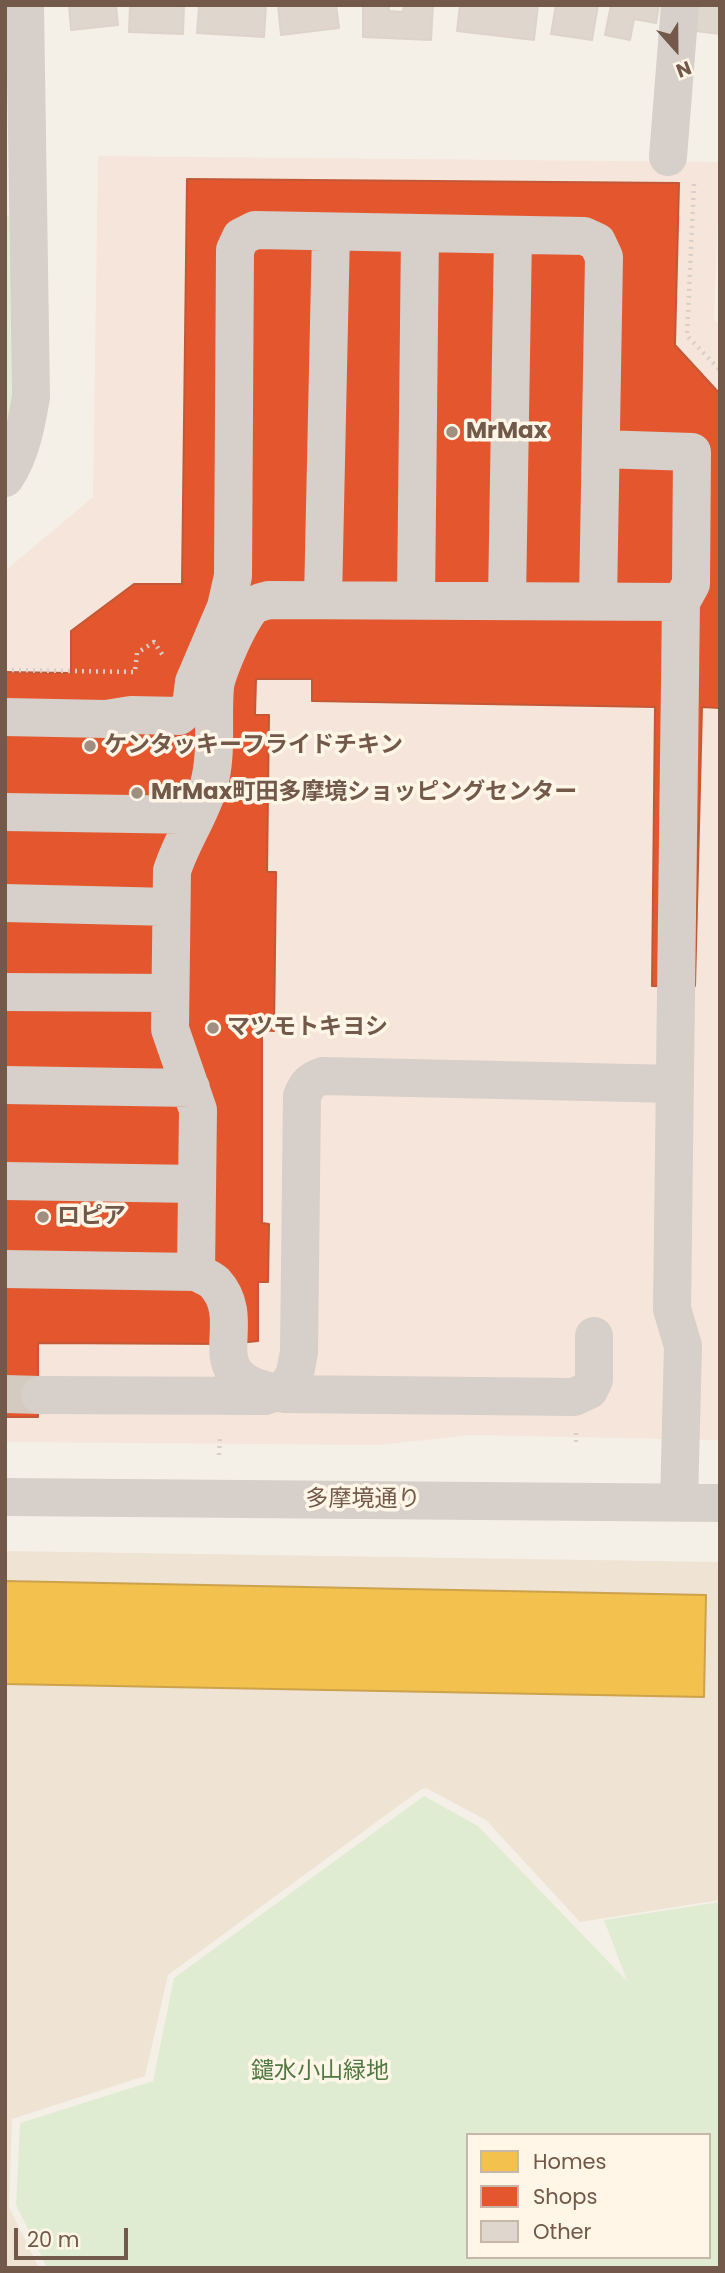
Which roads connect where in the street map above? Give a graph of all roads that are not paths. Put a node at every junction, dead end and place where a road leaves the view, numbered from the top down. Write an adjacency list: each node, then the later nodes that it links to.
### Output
1 (25, 5): 8 (street)
2 (680, 5): 3 (street)
3 (668, 157)
4 (331, 232): 5 (street); 9 (street); 15 (street)
5 (420, 233): 6 (street); 10 (street)
6 (513, 234): 7 (street); 11 (street)
7 (601, 449): 12 (street); 13 (street)
8 (5, 478)
9 (323, 599): 10 (street); 16 (street)
10 (416, 600): 11 (street)
11 (507, 600): 12 (street)
12 (598, 601): 13 (street)
13 (681, 602): 23 (street)
14 (5, 717): 15 (street)
15 (106, 719): 16 (street)
16 (215, 746): 18 (street)
17 (5, 812): 18 (street)
18 (197, 815): 20 (street)
19 (5, 903): 20 (street)
20 (171, 907): 22 (street)
21 (5, 992): 22 (street)
22 (170, 993): 25 (street)
23 (676, 1084): 31 (street); 33 (street)
24 (5, 1085): 25 (street)
25 (191, 1088): 27 (street)
26 (5, 1181): 27 (street)
27 (197, 1184): 29 (street)
28 (5, 1269): 29 (street)
29 (196, 1272): 30 (street)
30 (594, 1336)
31 (40, 1395)
32 (5, 1497): 33 (street, 多摩境通り)
33 (679, 1502): 34 (street, 多摩境通り)
34 (720, 1503)

